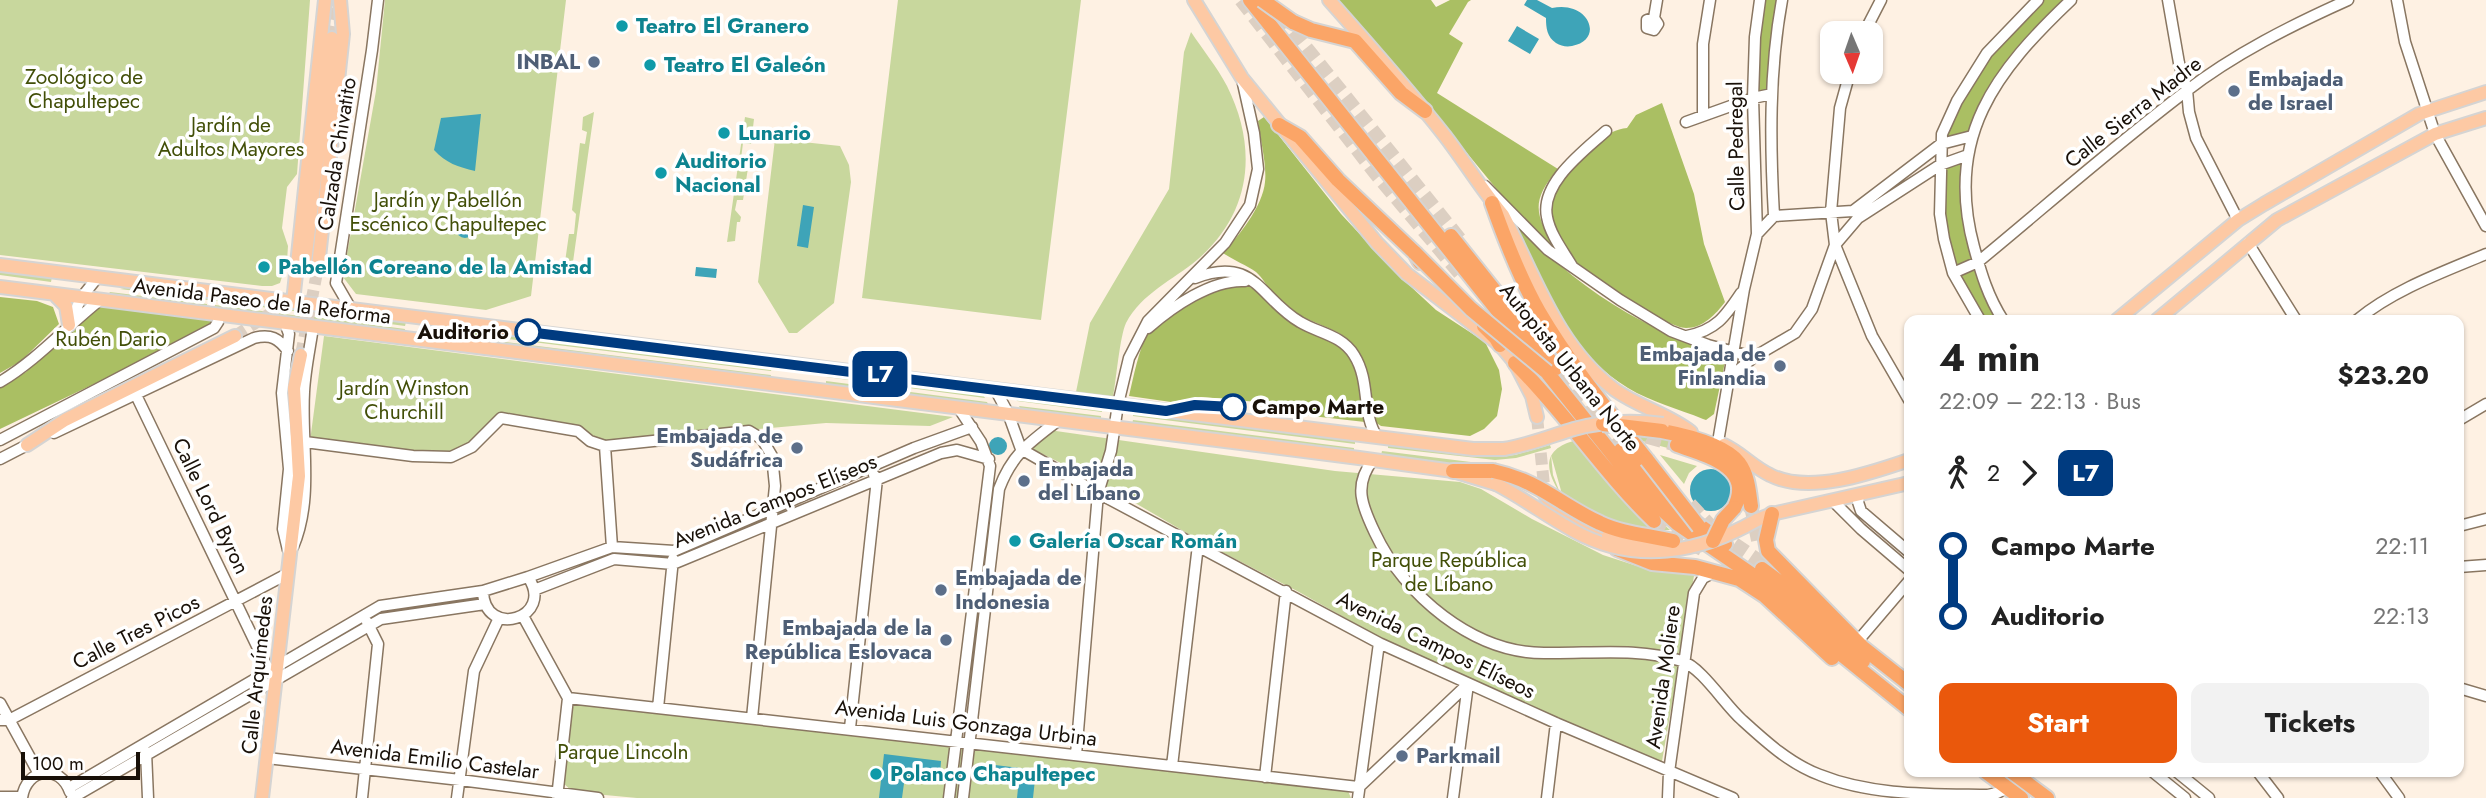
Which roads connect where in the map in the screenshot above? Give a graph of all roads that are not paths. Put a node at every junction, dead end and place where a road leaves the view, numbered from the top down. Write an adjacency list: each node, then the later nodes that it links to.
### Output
1 (325, 0): 73 (main road, Calzada Chivatito)
2 (340, 0): 60 (main road, Calzada Chivatito)
3 (378, 0): 74 (street, Calzada Chivatito)
4 (1194, 0): 23 (main road)
5 (1250, 0): 94 (highway, Autopista Urbana Norte, bridge)
6 (1262, 0): 22 (highway, bridge); 142 (highway, Autopista Urbana Norte, bridge)
7 (1318, 0): 22 (main road)
8 (1329, 0): 29 (main road)
9 (1657, 0): 19 (street)
10 (1710, 0): 31 (street)
11 (1760, 0): 28 (street, Calle Pedregal)
12 (1782, 0): 27 (street, Calle Pedregal)
13 (1881, 0): 20 (street)
14 (2038, 0): 38 (street)
15 (2071, 0): 37 (street)
16 (2168, 0): 25 (street)
17 (2348, 0): 25 (street, Calle Sierra Madre)
18 (2397, 0): 30 (street)
19 (1654, 18)
20 (1870, 21)
21 (332, 38): 57 (main road)
22 (1355, 41): 29 (highway)
23 (1242, 78): 34 (main road); 64 (street)
24 (1847, 84): 44 (street)
25 (2187, 90): 47 (street); 58 (street, Calle Sierra Madre)
26 (2486, 92): 30 (main road)
27 (1772, 94): 28 (street); 46 (street, Calle Pedregal)
28 (1753, 98): 31 (street); 50 (street, Calle Pedregal)
29 (1425, 111): 41 (main road)
30 (2426, 111): 36 (street); 43 (main road)
31 (1703, 115): 33 (street)
32 (2486, 118): 36 (main road)
33 (1686, 122)
34 (1279, 125): 54 (highway); 88 (main road)
35 (1606, 131): 61 (street)
36 (2435, 134): 48 (street); 49 (main road)
37 (1972, 136): 38 (street); 39 (street)
38 (1941, 144): 40 (street); 45 (street)
39 (1968, 155): 40 (street); 58 (street)
40 (1940, 165): 45 (street); 62 (street)
41 (1475, 176): 42 (main road); 61 (street)
42 (1492, 203): 91 (highway); 110 (main road)
43 (2253, 211): 47 (main road); 49 (main road)
44 (1831, 212): 45 (street); 46 (street); 53 (street)
45 (1856, 215): 53 (street)
46 (1774, 216): 50 (street)
47 (2238, 220): 51 (main road)
48 (2486, 226)
49 (2265, 230): 52 (main road)
50 (1757, 234): 68 (street, Calle Pedregal)
51 (2215, 239): 56 (main road); 78 (main road)
52 (2248, 243): 56 (main road); 80 (street)
53 (1835, 245): 92 (street); 98 (street)
54 (1415, 253): 67 (highway, bridge); 71 (highway, bridge)
55 (2486, 254): 81 (street)
56 (2231, 258): 79 (main road)
57 (305, 262)
58 (1978, 262): 62 (street, Calle Sierra Madre); 77 (street)
59 (0, 265): 63 (main road, Avenida Paseo de la Reforma)
60 (318, 267)
61 (1574, 269): 87 (street)
62 (1953, 273): 76 (street)
63 (97, 278): 70 (street); 73 (main road, Avenida Paseo de la Reforma)
64 (1191, 280): 65 (street); 85 (street)
65 (1257, 284): 85 (street); 112 (street)
66 (0, 287): 69 (main road, Avenida Paseo de la Reforma)
67 (1443, 287): 71 (highway, bridge); 88 (highway, bridge)
68 (1744, 289): 87 (street, Calle Pedregal); 89 (street, Calle Pedregal)
69 (54, 294): 70 (main road, Avenida Paseo de la Reforma); 83 (main road)
70 (81, 298): 72 (main road, Avenida Paseo de la Reforma); 83 (street)
71 (1460, 298): 94 (highway, bridge)
72 (100, 300): 75 (main road, Avenida Paseo de la Reforma); 83 (street)
73 (293, 302): 74 (main road, Avenida Paseo de la Reforma)
74 (351, 309): 97 (main road, Avenida Paseo de la Reforma)
75 (219, 315): 82 (main road, Avenida Paseo de la Reforma); 113 (street)
76 (1977, 315)
77 (2000, 315)
78 (2123, 315)
79 (2163, 315)
80 (2293, 315)
81 (2363, 315)
82 (285, 324): 84 (main road, Avenida Paseo de la Reforma); 90 (street, Calle Arquímedes)
83 (69, 325): 96 (street)
84 (313, 327): 102 (main road, Avenida Paseo de la Reforma); 114 (street, Calle Arquímedes)
85 (1139, 336): 100 (street)
86 (235, 337): 116 (main road)
87 (1686, 337): 89 (street)
88 (1500, 345): 93 (main road)
89 (1732, 352): 92 (street); 95 (street, Calle Pedregal)
90 (294, 353): 99 (street); 152 (main road, Calle Arquímedes)
91 (1568, 355): 134 (highway); 142 (highway, bridge)
92 (1754, 357): 95 (street)
93 (1515, 363): 104 (main road); 139 (highway)
94 (1548, 372): 185 (highway, Autopista Urbana Norte, bridge)
95 (1729, 378): 115 (street, Calle Pedregal)
96 (0, 382)
97 (995, 389): 100 (main road, Avenida Paseo de la Reforma); 103 (street)
98 (1904, 391)
99 (136, 395): 116 (street); 166 (street, Calle Lord Byron)
100 (1118, 404): 109 (street); 111 (main road, Avenida Paseo de la Reforma)
101 (2486, 404): 105 (street)
102 (958, 407): 103 (main road, Avenida Paseo de la Reforma); 108 (street)
103 (1008, 413): 106 (main road, Avenida Paseo de la Reforma); 119 (street)
104 (1537, 416)
105 (2464, 418)
106 (1059, 420): 109 (main road, Avenida Paseo de la Reforma); 119 (street)
107 (1603, 424): 110 (main road, Avenida Paseo de la Reforma, bridge); 112 (main road, Avenida Paseo de la Reforma, bridge); 115 (highway, bridge)
108 (972, 427): 120 (street); 125 (street, Avenida Campos Elíseos)
109 (1115, 427): 121 (main road, Avenida Paseo de la Reforma); 130 (street)
110 (1691, 432): 115 (main road, Avenida Paseo de la Reforma)
111 (1363, 435): 112 (main road, Avenida Paseo de la Reforma); 121 (main road)
112 (1377, 437)
113 (0, 440)
114 (305, 442): 118 (street); 152 (street, Calle Arquímedes)
115 (1712, 443): 124 (main road, Avenida Paseo de la Reforma); 135 (highway)
116 (27, 445): 122 (street)
117 (1676, 445): 145 (highway, bridge)
118 (605, 446): 136 (street); 149 (street)
119 (1021, 449): 130 (street, Avenida Campos Elíseos); 189 (street)
120 (989, 458): 128 (street, Avenida Campos Elíseos); 188 (street)
121 (1359, 458): 123 (main road, Avenida Paseo de la Reforma)
122 (0, 459)
123 (1373, 460): 126 (main road, Avenida Paseo de la Reforma); 175 (street)
124 (1904, 461)
125 (870, 467): 128 (street); 136 (street, Avenida Campos Elíseos)
126 (1453, 471): 127 (highway)
127 (1495, 478): 143 (main road, bridge); 144 (highway, bridge)
128 (877, 479): 140 (street, Avenida Campos Elíseos); 194 (street)
129 (1904, 484): 132 (main road)
130 (1098, 493): 146 (street, Avenida Campos Elíseos); 199 (street)
131 (1545, 495): 143 (main road)
132 (1859, 495): 133 (main road); 150 (street)
133 (1832, 500): 137 (main road); 155 (street)
134 (1689, 504)
135 (1751, 506)
136 (774, 509): 140 (street); 151 (street, Avenida Campos Elíseos)
137 (1772, 514): 145 (main road, bridge); 173 (highway)
138 (2486, 519): 141 (street)
139 (1654, 521)
140 (772, 523): 153 (street, Avenida Campos Elíseos); 191 (street)
141 (2464, 525)
142 (1699, 527): 162 (highway, Autopista Urbana Norte, bridge)
143 (1609, 541): 144 (main road, bridge); 147 (main road, bridge); 157 (highway, bridge)
144 (1673, 541): 147 (main road, bridge)
145 (1713, 541): 147 (main road, bridge)
146 (1198, 545): 165 (street, Avenida Campos Elíseos); 202 (street)
147 (1695, 545)
148 (1759, 545): 162 (highway)
149 (612, 547): 151 (street, Avenida Campos Elíseos); 159 (street, Avenida Campos Elíseos)
150 (1904, 548)
151 (674, 551): 153 (street)
152 (289, 557): 158 (main road, Calle Arquímedes)
153 (673, 564): 163 (street, Avenida Campos Elíseos); 187 (street)
154 (2486, 565): 156 (street)
155 (1904, 566)
156 (2464, 567)
157 (1716, 571): 175 (street, Avenida Moliere); 190 (highway)
158 (287, 574): 166 (street, Calle Tres Picos); 176 (main road, Calle Arquímedes)
159 (528, 577): 163 (street); 164 (street, Avenida Campos Elíseos)
160 (1763, 587): 186 (highway)
161 (1904, 587): 173 (street)
162 (1788, 588): 180 (highway, Autopista Urbana Norte)
163 (534, 590): 169 (street)
164 (483, 591): 167 (street); 168 (street)
165 (1286, 592): 174 (street, Avenida Campos Elíseos); 206 (street)
166 (236, 602): 176 (street, Calle Lord Byron); 192 (street, Calle Tres Picos)
167 (485, 604): 170 (street); 172 (street)
168 (362, 616): 172 (street); 176 (street)
169 (523, 616): 170 (street); 183 (street)
170 (499, 618): 213 (street)
171 (1832, 625): 181 (highway)
172 (370, 626): 176 (street); 203 (street)
173 (1857, 642): 177 (highway)
174 (1379, 643): 178 (street, Avenida Campos Elíseos); 198 (street)
175 (1684, 662): 204 (street, Avenida Moliere); 212 (street)
176 (274, 673): 197 (street); 200 (main road, Calle Arquímedes)
177 (1904, 680)
178 (1468, 684): 193 (street, Avenida Campos Elíseos); 201 (street); 226 (street)
179 (2464, 689): 182 (street)
180 (1904, 692)
181 (1904, 692)
182 (2486, 696)
183 (568, 698): 187 (street, Avenida Luis Gonzaga Urbina); 216 (street)
184 (0, 703): 192 (street)
185 (1904, 707)
186 (1904, 707)
187 (658, 708): 191 (street, Avenida Luis Gonzaga Urbina)
188 (958, 711): 189 (street); 195 (street)
189 (973, 713): 196 (street)
190 (1904, 716)
191 (752, 718): 194 (street, Avenida Luis Gonzaga Urbina)
192 (4, 720): 205 (street)
193 (1556, 723): 204 (street, Avenida Campos Elíseos); 227 (street)
194 (850, 728): 195 (street, Avenida Luis Gonzaga Urbina)
195 (955, 742): 196 (street, Avenida Luis Gonzaga Urbina); 224 (street)
196 (970, 743): 199 (street, Avenida Luis Gonzaga Urbina); 225 (street)
197 (145, 750): 215 (street); 219 (street)
198 (1363, 754): 201 (street); 214 (street)
199 (1076, 755): 202 (street, Avenida Luis Gonzaga Urbina)
200 (267, 758): 203 (street, Avenida Emilio Castelar); 220 (main road, Calle Arquímedes)
201 (1384, 762): 214 (street)
202 (1172, 766): 206 (street, Avenida Luis Gonzaga Urbina)
203 (365, 769): 213 (street, Avenida Emilio Castelar); 221 (street)
204 (1669, 772): 228 (street, Avenida Moliere); 229 (street, Avenida Campos Elíseos)
205 (39, 774): 215 (street); 218 (street)
206 (1265, 777): 214 (street, Avenida Luis Gonzaga Urbina)
207 (2019, 777): 233 (highway)
208 (2160, 777): 234 (street)
209 (2188, 777): 235 (street)
210 (2262, 777): 236 (street)
211 (2384, 777): 237 (street)
212 (2002, 779): 230 (highway); 231 (highway); 232 (highway)
213 (460, 780): 216 (street, Avenida Emilio Castelar); 222 (street)
214 (1358, 793)
215 (70, 795)
216 (555, 796): 223 (street, Avenida Emilio Castelar)
217 (0, 797): 218 (street)
218 (22, 797)
219 (148, 798)
220 (262, 798)
221 (362, 798)
222 (457, 798)
223 (598, 798)
224 (949, 798)
225 (963, 798)
226 (1453, 798)
227 (1548, 798)
228 (1668, 798)
229 (1733, 798)
230 (2021, 798)
231 (2028, 798)
232 (2042, 798)
233 (2048, 798)
234 (2185, 798)
235 (2209, 798)
236 (2278, 798)
237 (2399, 798)

